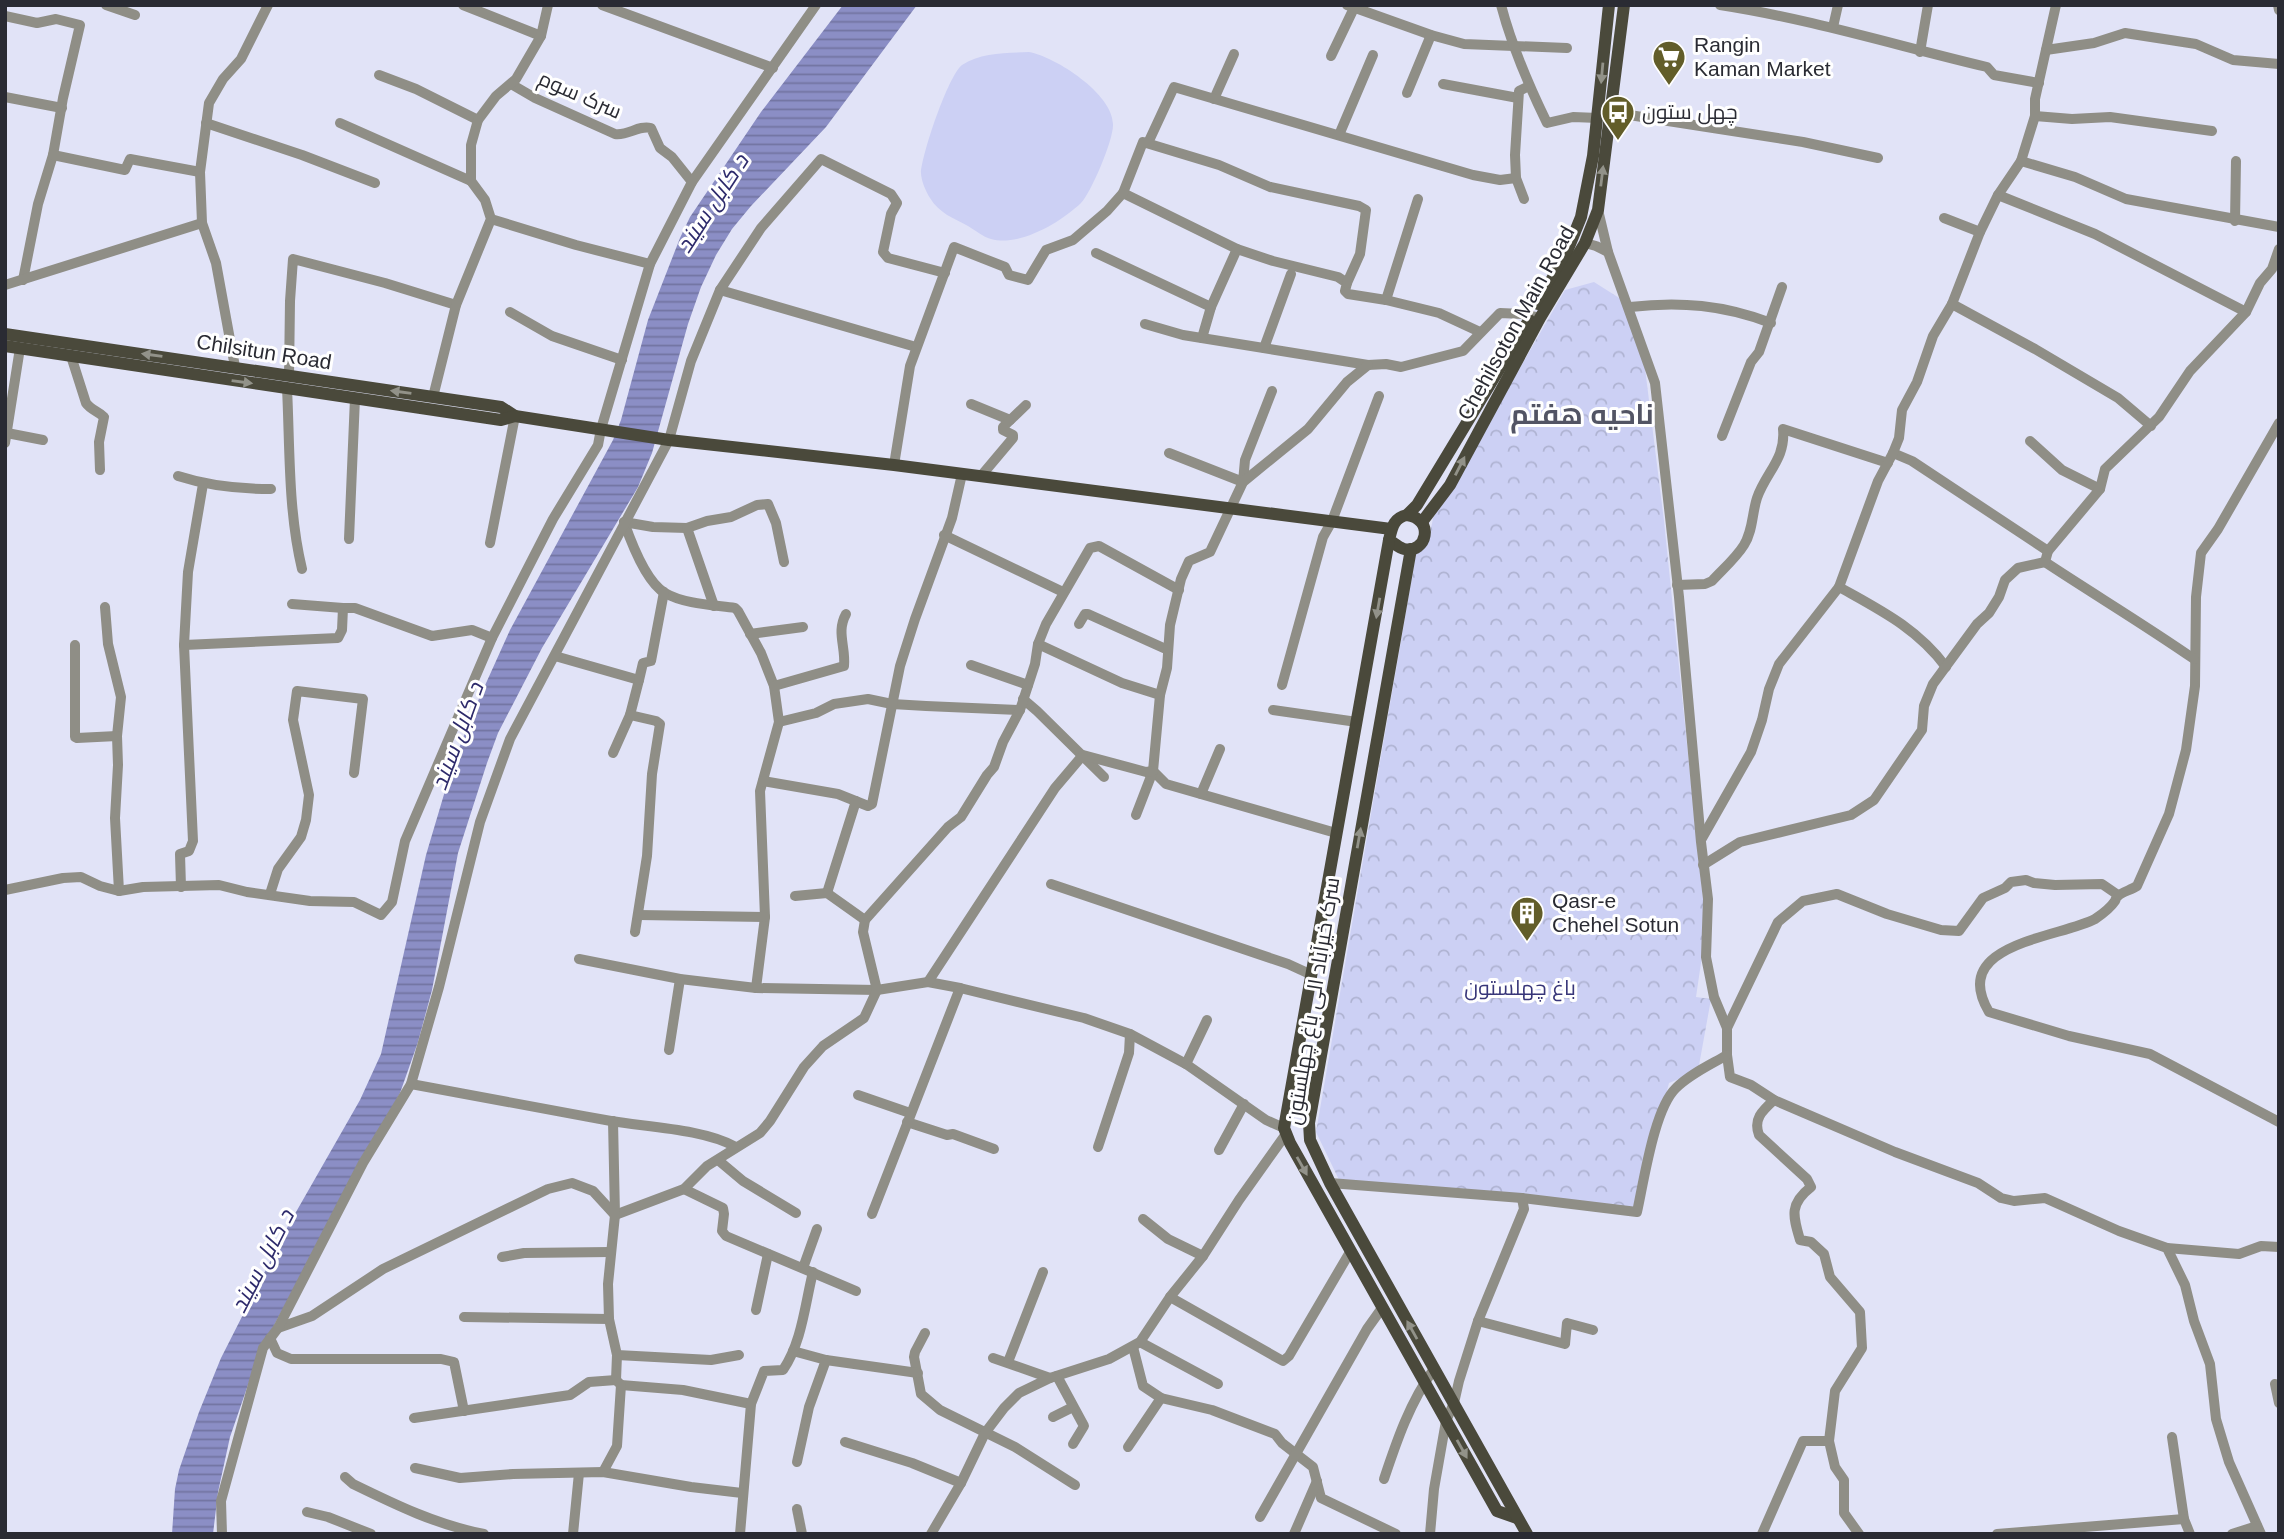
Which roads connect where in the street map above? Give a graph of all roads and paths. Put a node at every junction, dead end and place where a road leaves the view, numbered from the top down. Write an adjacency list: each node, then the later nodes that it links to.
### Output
1 (106, 5): 15 (street)
2 (268, 5): 43 (street)
3 (463, 5): 19 (street)
4 (548, 5): 19 (street)
5 (602, 5): 28 (street)
6 (816, 5): 28 (street)
7 (1500, 5): 20 (street)
8 (1609, 5): 41 (main road, Chehilsoton Main Road, one-way to 41)
9 (1624, 5): 39 (main road, Chehilsoton Main Road)
10 (1720, 5): 17 (street)
11 (1838, 5): 17 (street)
12 (1928, 5): 23 (street)
13 (2056, 5): 22 (street)
14 (1351, 7): 18 (street); 26 (street)
15 (135, 15)
16 (5, 16): 38 (street)
17 (1833, 27): 23 (street)
18 (1431, 35): 20 (street); 34 (street)
19 (541, 36): 31 (street)
20 (1512, 45): 21 (street); 33 (street)
21 (1567, 48)
22 (2046, 50): 27 (street); 30 (street)
23 (1920, 52): 30 (street)
24 (1234, 54): 37 (street)
25 (1373, 55): 46 (street)
26 (1331, 56)
27 (2279, 64)
28 (773, 68): 55 (street)
29 (379, 75): 42 (street)
30 (2039, 83): 40 (street)
31 (511, 84): 42 (street); 55 (street, سرک سوم)
32 (1443, 84): 36 (street)
33 (1529, 86): 36 (street); 41 (street)
34 (1407, 93)
35 (5, 97): 38 (street)
36 (1518, 98): 53 (street)
37 (1214, 99): 46 (street); 47 (street)
38 (62, 108): 48 (street)
39 (1610, 112): 49 (street); 61 (main road, Chehilsoton Main Road, one-way to 39)
40 (2035, 116): 45 (street); 50 (street)
41 (1598, 118): 88 (main road, Chehilsoton Main Road)
42 (478, 120): 54 (street)
43 (206, 123): 52 (street); 56 (street)
44 (340, 123): 54 (street)
45 (2212, 131)
46 (1339, 135): 53 (street)
47 (1148, 143): 57 (street); 77 (street)
48 (53, 155): 52 (street); 76 (street)
49 (1878, 158)
50 (2021, 161): 58 (street); 64 (street)
51 (2236, 161): 64 (street)
52 (200, 172): 65 (street)
53 (1516, 178): 60 (street)
54 (471, 181): 63 (street)
55 (692, 182): 73 (street)
56 (375, 183)
57 (1122, 193): 69 (street); 74 (street)
58 (1998, 195): 67 (street); 87 (street)
59 (1418, 199): 81 (street)
60 (1524, 199)
61 (1598, 210): 68 (main road, Chehilsoton Main Road); 71 (street)
62 (1944, 218): 67 (street)
63 (491, 219): 73 (street); 83 (street)
64 (2235, 221): 66 (street)
65 (202, 223): 76 (street); 101 (street)
66 (2279, 227)
67 (1980, 232): 82 (street)
68 (1585, 243): 71 (street); 88 (main road, Chehilsoton Main Road)
69 (1237, 249): 77 (street); 84 (street)
70 (2279, 249): 87 (street)
71 (1608, 252): 85 (street)
72 (1096, 253): 84 (street)
73 (650, 264): 99 (street)
74 (944, 273): 80 (street); 95 (street)
75 (1291, 274): 97 (street)
76 (23, 280): 78 (street)
77 (1347, 282): 81 (street)
78 (5, 285)
79 (1782, 287): 89 (street)
80 (720, 290): 95 (street); 116 (street)
81 (1386, 300): 91 (street)
82 (1952, 304): 112 (street); 120 (street)
83 (456, 305): 102 (street); 105 (street)
84 (1211, 307): 93 (street)
85 (1630, 307): 89 (street); 144 (street)
86 (510, 312): 99 (street)
87 (2246, 312): 112 (street)
88 (1536, 317): 91 (street); 131 (main road, Chehilsoton Main Road); 134 (main road, Chehilsoton Main Road, one-way to 88)
89 (1771, 323): 114 (street)
90 (1145, 324): 93 (street)
91 (1480, 332): 100 (street)
92 (5, 334): 101 (main road, Chilsitun Road, one-way to 92)
93 (1202, 338): 97 (street)
94 (5, 346): 96 (main road, Chilsitun Road)
95 (916, 346): 121 (street)
96 (20, 348): 98 (main road, Chilsitun Road); 115 (street)
97 (1264, 348): 100 (street)
98 (71, 356): 102 (main road, Chilsitun Road, one-way to 102); 122 (street)
99 (622, 360): 113 (street)
100 (1368, 365): 126 (street)
101 (235, 367): 102 (main road, Chilsitun Road)
102 (288, 382): 105 (main road, Chilsitun Road, one-way to 102); 106 (main road, Chilsitun Road); 143 (street)
103 (1272, 391): 126 (street)
104 (1379, 396): 132 (street)
105 (433, 397): 109 (main road, Chilsitun Road)
106 (355, 398): 109 (main road, Chilsitun Road); 138 (street)
107 (971, 404): 110 (street)
108 (1026, 405): 110 (street)
109 (515, 416): 113 (main road, Chilsitun Road); 139 (street)
110 (1010, 420): 125 (street)
111 (2279, 423): 163 (street)
112 (2151, 426): 129 (street)
113 (607, 430): 116 (main road, Chilsitun Road); 157 (street)
114 (1722, 436)
115 (6, 438): 117 (street)
116 (665, 439): 121 (main road, Chilsitun Road); 133 (street)
117 (43, 440)
118 (2030, 441): 129 (street)
119 (1169, 453): 126 (street)
120 (1891, 458): 141 (street); 144 (street); 145 (street)
121 (894, 465): 123 (main road, Chilsitun Road)
122 (100, 470)
123 (962, 474): 125 (main road, Chilsitun Road); 136 (street)
124 (178, 476): 127 (street)
125 (981, 476): 130 (main road, Chilsitun Road)
126 (1243, 482): 130 (street)
127 (203, 484): 128 (street); 159 (street)
128 (271, 489)
129 (2100, 489): 141 (street)
130 (1229, 509): 132 (main road, Chilsitun Road); 146 (street)
131 (1407, 515): 134 (main road); 137 (main road)
132 (1332, 521): 137 (main road, Chilsitun Road); 168 (street)
133 (624, 522): 135 (street); 147 (street); 162 (street)
134 (1422, 522): 140 (main road)
135 (687, 528): 142 (street); 150 (street)
136 (944, 535): 148 (street); 171 (street)
137 (1390, 535): 140 (main road); 176 (main road, one-way to 176)
138 (349, 539)
139 (490, 543)
140 (1411, 549): 229 (main road, سرک خیرآباد الی باغ چهلستون, one-way to 140)
141 (2046, 556): 163 (street); 165 (street)
142 (784, 562)
143 (302, 569)
144 (1678, 585): 189 (street)
145 (1839, 587): 165 (street); 189 (street)
146 (1180, 590): 148 (street); 161 (street)
147 (664, 592): 150 (street); 166 (street)
148 (1063, 592): 160 (street)
149 (292, 604): 152 (street)
150 (714, 606): 156 (street)
151 (105, 607): 177 (street)
152 (343, 608): 157 (street); 159 (street)
153 (846, 614): 169 (street)
154 (1079, 624): 161 (street)
155 (803, 627): 156 (street)
156 (750, 634): 169 (street)
157 (492, 638): 196 (street)
158 (75, 645): 177 (street)
159 (184, 645): 192 (street)
160 (1038, 645): 167 (street); 170 (street)
161 (1168, 650): 170 (street)
162 (555, 656): 166 (street); 216 (street)
163 (2194, 659): 197 (street)
164 (971, 665): 167 (street)
165 (1946, 667): 190 (street)
166 (639, 680): 174 (street)
167 (1028, 685): 172 (street)
168 (1282, 685)
169 (774, 686): 175 (street)
170 (1160, 695): 181 (street)
171 (892, 704): 172 (street); 175 (street); 186 (street)
172 (1021, 705): 180 (street); 201 (street)
173 (1273, 710): 176 (street)
174 (630, 715): 179 (street); 199 (street)
175 (779, 722): 184 (street)
176 (1357, 722): 188 (main road)
177 (117, 736): 194 (street)
178 (1220, 749): 185 (street)
179 (613, 753)
180 (1083, 755): 181 (street); 183 (street); 206 (street)
181 (1153, 771): 185 (street); 187 (street)
182 (354, 773): 196 (street)
183 (1104, 777)
184 (763, 781): 186 (street); 200 (street)
185 (1201, 794): 188 (street)
186 (856, 801): 195 (street)
187 (1136, 815)
188 (1336, 833): 204 (main road)
189 (1701, 842): 190 (street)
190 (1703, 865): 211 (street)
191 (1051, 884): 204 (street)
192 (181, 887): 194 (street); 196 (street)
193 (5, 890): 194 (street)
194 (119, 891)
195 (827, 892): 198 (street); 201 (street)
196 (270, 894)
197 (2118, 895): 211 (street); 222 (street)
198 (794, 896)
199 (639, 915): 200 (street); 202 (street)
200 (765, 916): 207 (street)
201 (864, 920): 209 (street)
202 (635, 932)
203 (579, 959): 205 (street)
204 (1311, 975): 223 (main road)
205 (680, 979): 207 (street); 213 (street)
206 (928, 982): 208 (street); 209 (street)
207 (757, 988): 209 (street)
208 (960, 988): 212 (street); 220 (street)
209 (877, 990): 224 (street)
210 (1207, 1020): 215 (street)
211 (1727, 1028): 214 (street)
212 (1130, 1034): 215 (street); 225 (street)
213 (669, 1050)
214 (1727, 1055): 218 (street); 231 (street)
215 (1186, 1064): 219 (street)
216 (411, 1084): 221 (street); 253 (street)
217 (858, 1095): 220 (street)
218 (1774, 1100): 238 (street); 283 (street)
219 (1244, 1104): 223 (street); 227 (street)
220 (909, 1117): 226 (street); 233 (street)
221 (613, 1121): 224 (street); 234 (street)
222 (2279, 1122)
223 (1285, 1131): 240 (main road, one-way to 240); 242 (street)
224 (736, 1147): 228 (street)
225 (1098, 1147)
226 (994, 1149)
227 (1219, 1150)
228 (718, 1160): 230 (street); 232 (street)
229 (1330, 1183): 231 (street); 264 (main road, سرک خیرآباد الی باغ چهلستون, one-way to 229)
230 (684, 1189): 234 (street); 241 (street)
231 (1522, 1198): 252 (street)
232 (796, 1213)
233 (872, 1214)
234 (615, 1215): 239 (street); 253 (street)
235 (1143, 1219): 242 (street)
236 (817, 1230): 244 (street)
237 (2279, 1247): 238 (street)
238 (2167, 1248): 302 (street)
239 (610, 1252): 243 (street); 251 (street)
240 (1350, 1252): 247 (street); 248 (main road)
241 (768, 1254): 244 (street); 249 (street)
242 (1203, 1256): 247 (street)
243 (502, 1257)
244 (808, 1270): 246 (street); 258 (street)
245 (1042, 1272): 263 (street)
246 (856, 1291)
247 (1170, 1297): 257 (street)
248 (1382, 1308): 268 (main road); 286 (street)
249 (756, 1310)
250 (464, 1317): 251 (street)
251 (609, 1319): 259 (street)
252 (1478, 1321): 254 (street); 272 (street)
253 (278, 1328): 256 (street)
254 (1593, 1330)
255 (925, 1333): 265 (street)
256 (270, 1338): 276 (street); 303 (street)
257 (1136, 1344): 266 (street); 269 (street); 271 (street)
258 (793, 1351): 262 (street); 274 (street)
259 (617, 1355): 260 (street); 267 (street)
260 (739, 1355)
261 (993, 1358): 263 (street)
262 (826, 1360): 265 (street); 287 (street)
263 (1008, 1362): 266 (street)
264 (1434, 1369): 268 (street); 272 (main road, سرک خیرآباد الی باغ چهلستون)
265 (918, 1373): 280 (street)
266 (1053, 1377): 275 (street); 280 (street)
267 (619, 1382): 274 (street); 276 (street); 289 (street)
268 (1424, 1382): 279 (main road); 292 (street)
269 (1218, 1384)
270 (2275, 1384): 273 (street)
271 (1161, 1398): 285 (street); 286 (street)
272 (1454, 1403): 279 (street); 300 (main road, سرک خیرآباد الی باغ چهلستون)
273 (2279, 1403)
274 (751, 1404): 296 (street)
275 (1073, 1407): 277 (street); 284 (street)
276 (464, 1411): 278 (street)
277 (1053, 1417)
278 (414, 1418)
279 (1446, 1421): 300 (main road, one-way to 300); 312 (street)
280 (985, 1433): 294 (street); 295 (street)
281 (2172, 1437): 301 (street)
282 (845, 1441): 294 (street)
283 (1829, 1441): 314 (street); 315 (street)
284 (1073, 1444)
285 (1128, 1447)
286 (1296, 1453): 293 (street); 299 (street)
287 (797, 1462)
288 (415, 1468): 290 (street)
289 (603, 1472): 290 (street); 296 (street)
290 (579, 1473): 306 (street)
291 (345, 1477): 305 (street)
292 (1384, 1479)
293 (1317, 1481): 310 (street); 311 (street)
294 (961, 1483): 309 (street)
295 (1075, 1485)
296 (742, 1493): 307 (street)
297 (797, 1509): 308 (street)
298 (307, 1512): 304 (street)
299 (1260, 1517)
300 (1517, 1518): 313 (main road, سرک خیرآباد الی باغ چهلستون)
301 (2184, 1518): 316 (street); 317 (street)
302 (2259, 1530): 318 (street)
303 (222, 1534)
304 (371, 1534)
305 (484, 1534)
306 (573, 1534)
307 (740, 1534)
308 (802, 1534)
309 (931, 1534)
310 (1294, 1534)
311 (1396, 1534)
312 (1430, 1534)
313 (1527, 1534)
314 (1762, 1534)
315 (1859, 1534)
316 (1997, 1534)
317 (2190, 1534)
318 (2232, 1534)

